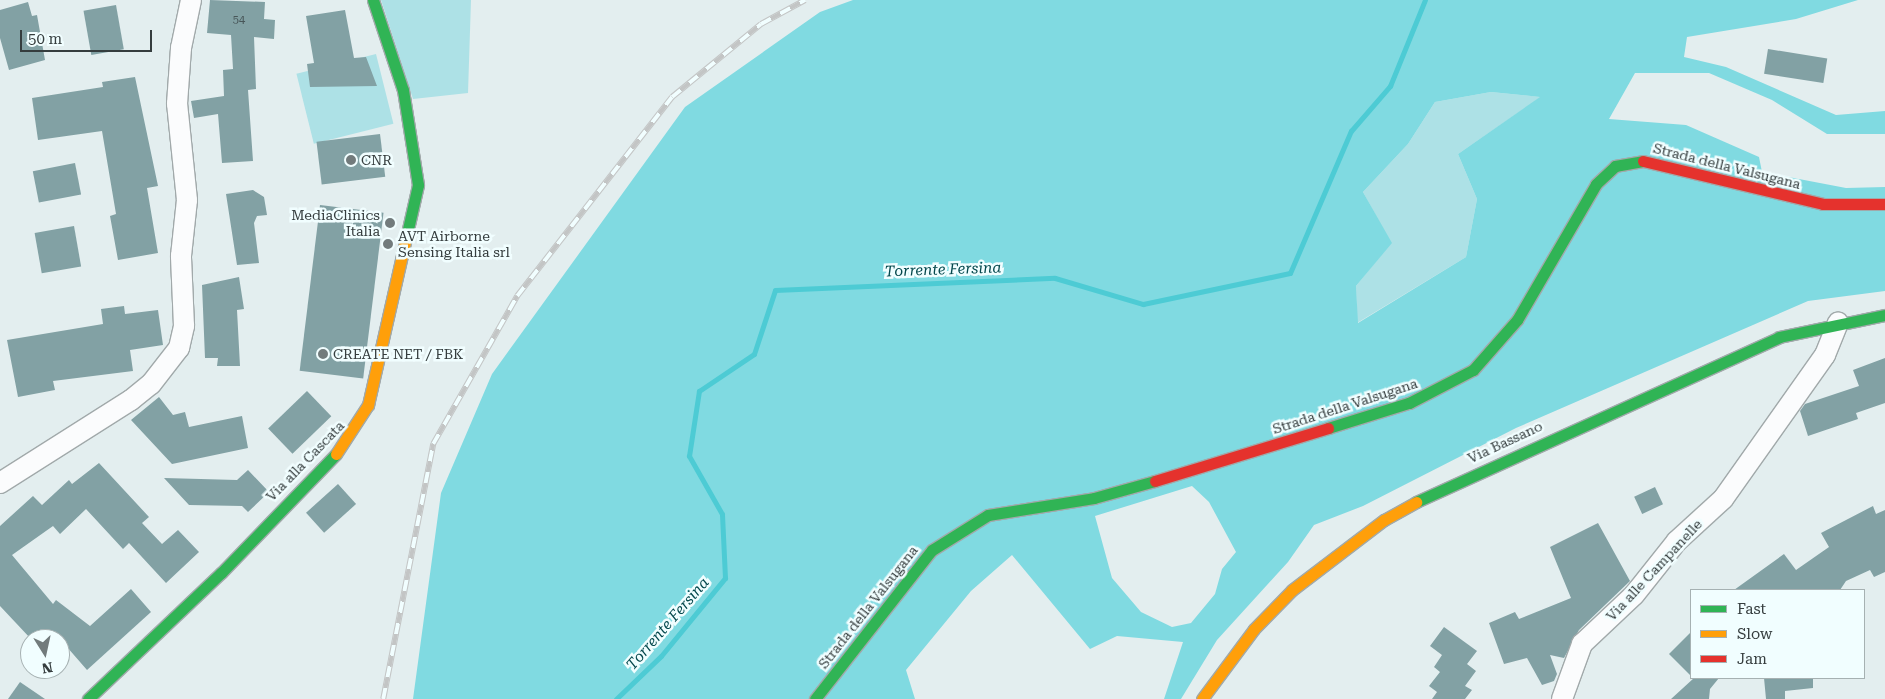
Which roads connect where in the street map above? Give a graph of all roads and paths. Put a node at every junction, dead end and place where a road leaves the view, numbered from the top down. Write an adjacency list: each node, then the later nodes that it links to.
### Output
1 (191, 0): 6 (street)
2 (373, 0): 7 (main road, Via alla Cascata)
3 (1885, 204): 8 (main road, Strada della Valsugana)
4 (1885, 315): 5 (main road, Via Bassano)
5 (1838, 322): 9 (main road, Via Bassano); 10 (street, Via alle Campanelle)
6 (0, 483)
7 (88, 699)
8 (815, 699)
9 (1202, 699)
10 (1562, 699)

